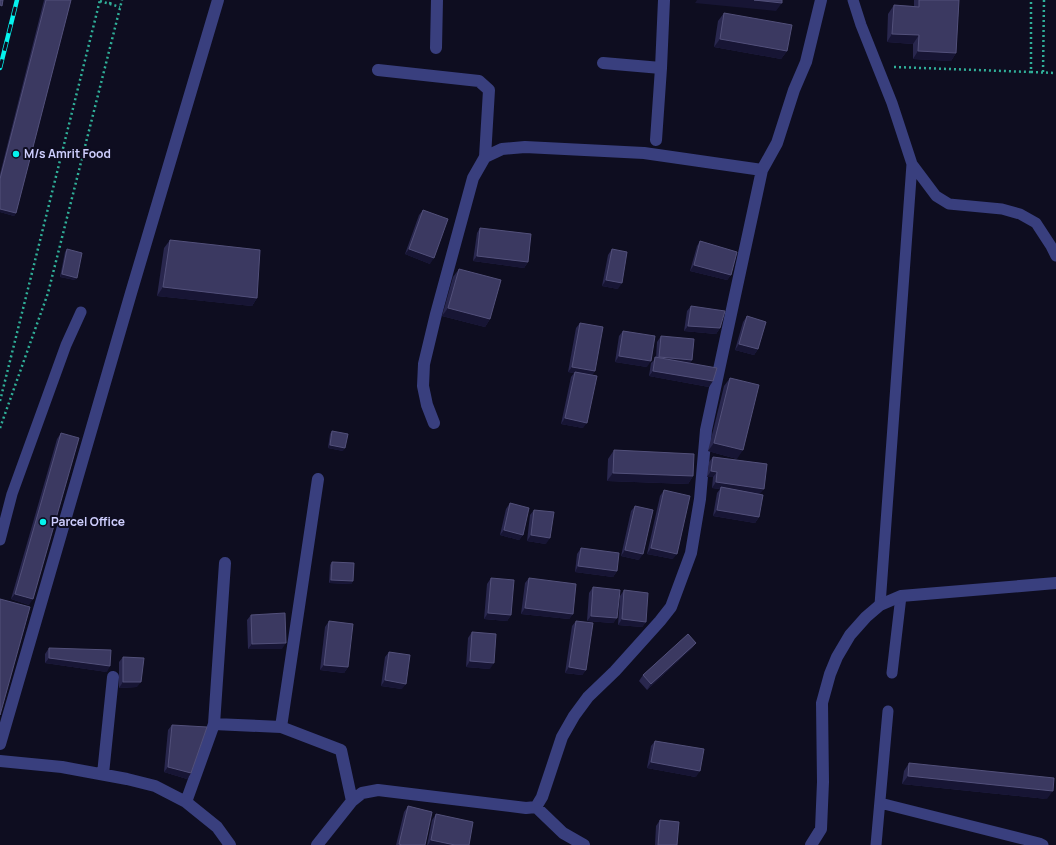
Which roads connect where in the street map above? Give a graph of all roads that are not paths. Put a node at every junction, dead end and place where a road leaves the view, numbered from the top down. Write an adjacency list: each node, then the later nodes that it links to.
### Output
1 (218, 0): 28 (street)
2 (437, 0): 6 (street)
3 (664, 0): 8 (street)
4 (821, 0): 13 (street)
5 (853, 0): 12 (lane)
6 (436, 48)
7 (603, 63): 8 (street)
8 (661, 68): 10 (street)
9 (378, 70): 11 (street)
10 (656, 140)
11 (485, 158): 13 (street); 16 (street)
12 (912, 164): 14 (lane); 22 (lane)
13 (762, 170): 34 (street)
14 (1056, 256)
15 (81, 312): 18 (lane)
16 (434, 423)
17 (318, 479): 27 (street)
18 (0, 540)
19 (225, 563): 26 (street)
20 (1056, 583): 21 (street)
21 (901, 596): 22 (street); 23 (lane)
22 (880, 605): 38 (street)
23 (892, 673)
24 (113, 677): 30 (street)
25 (888, 711): 33 (lane)
26 (214, 724): 27 (street); 32 (street)
27 (281, 727): 31 (street)
28 (0, 744)
29 (0, 761): 30 (street)
30 (103, 774): 32 (street)
31 (352, 800): 34 (street); 36 (street)
32 (186, 802): 35 (street)
33 (880, 803): 39 (lane); 40 (lane)
34 (536, 807): 37 (street)
35 (230, 845)
36 (317, 845)
37 (584, 845)
38 (811, 845)
39 (876, 845)
40 (1043, 845)

